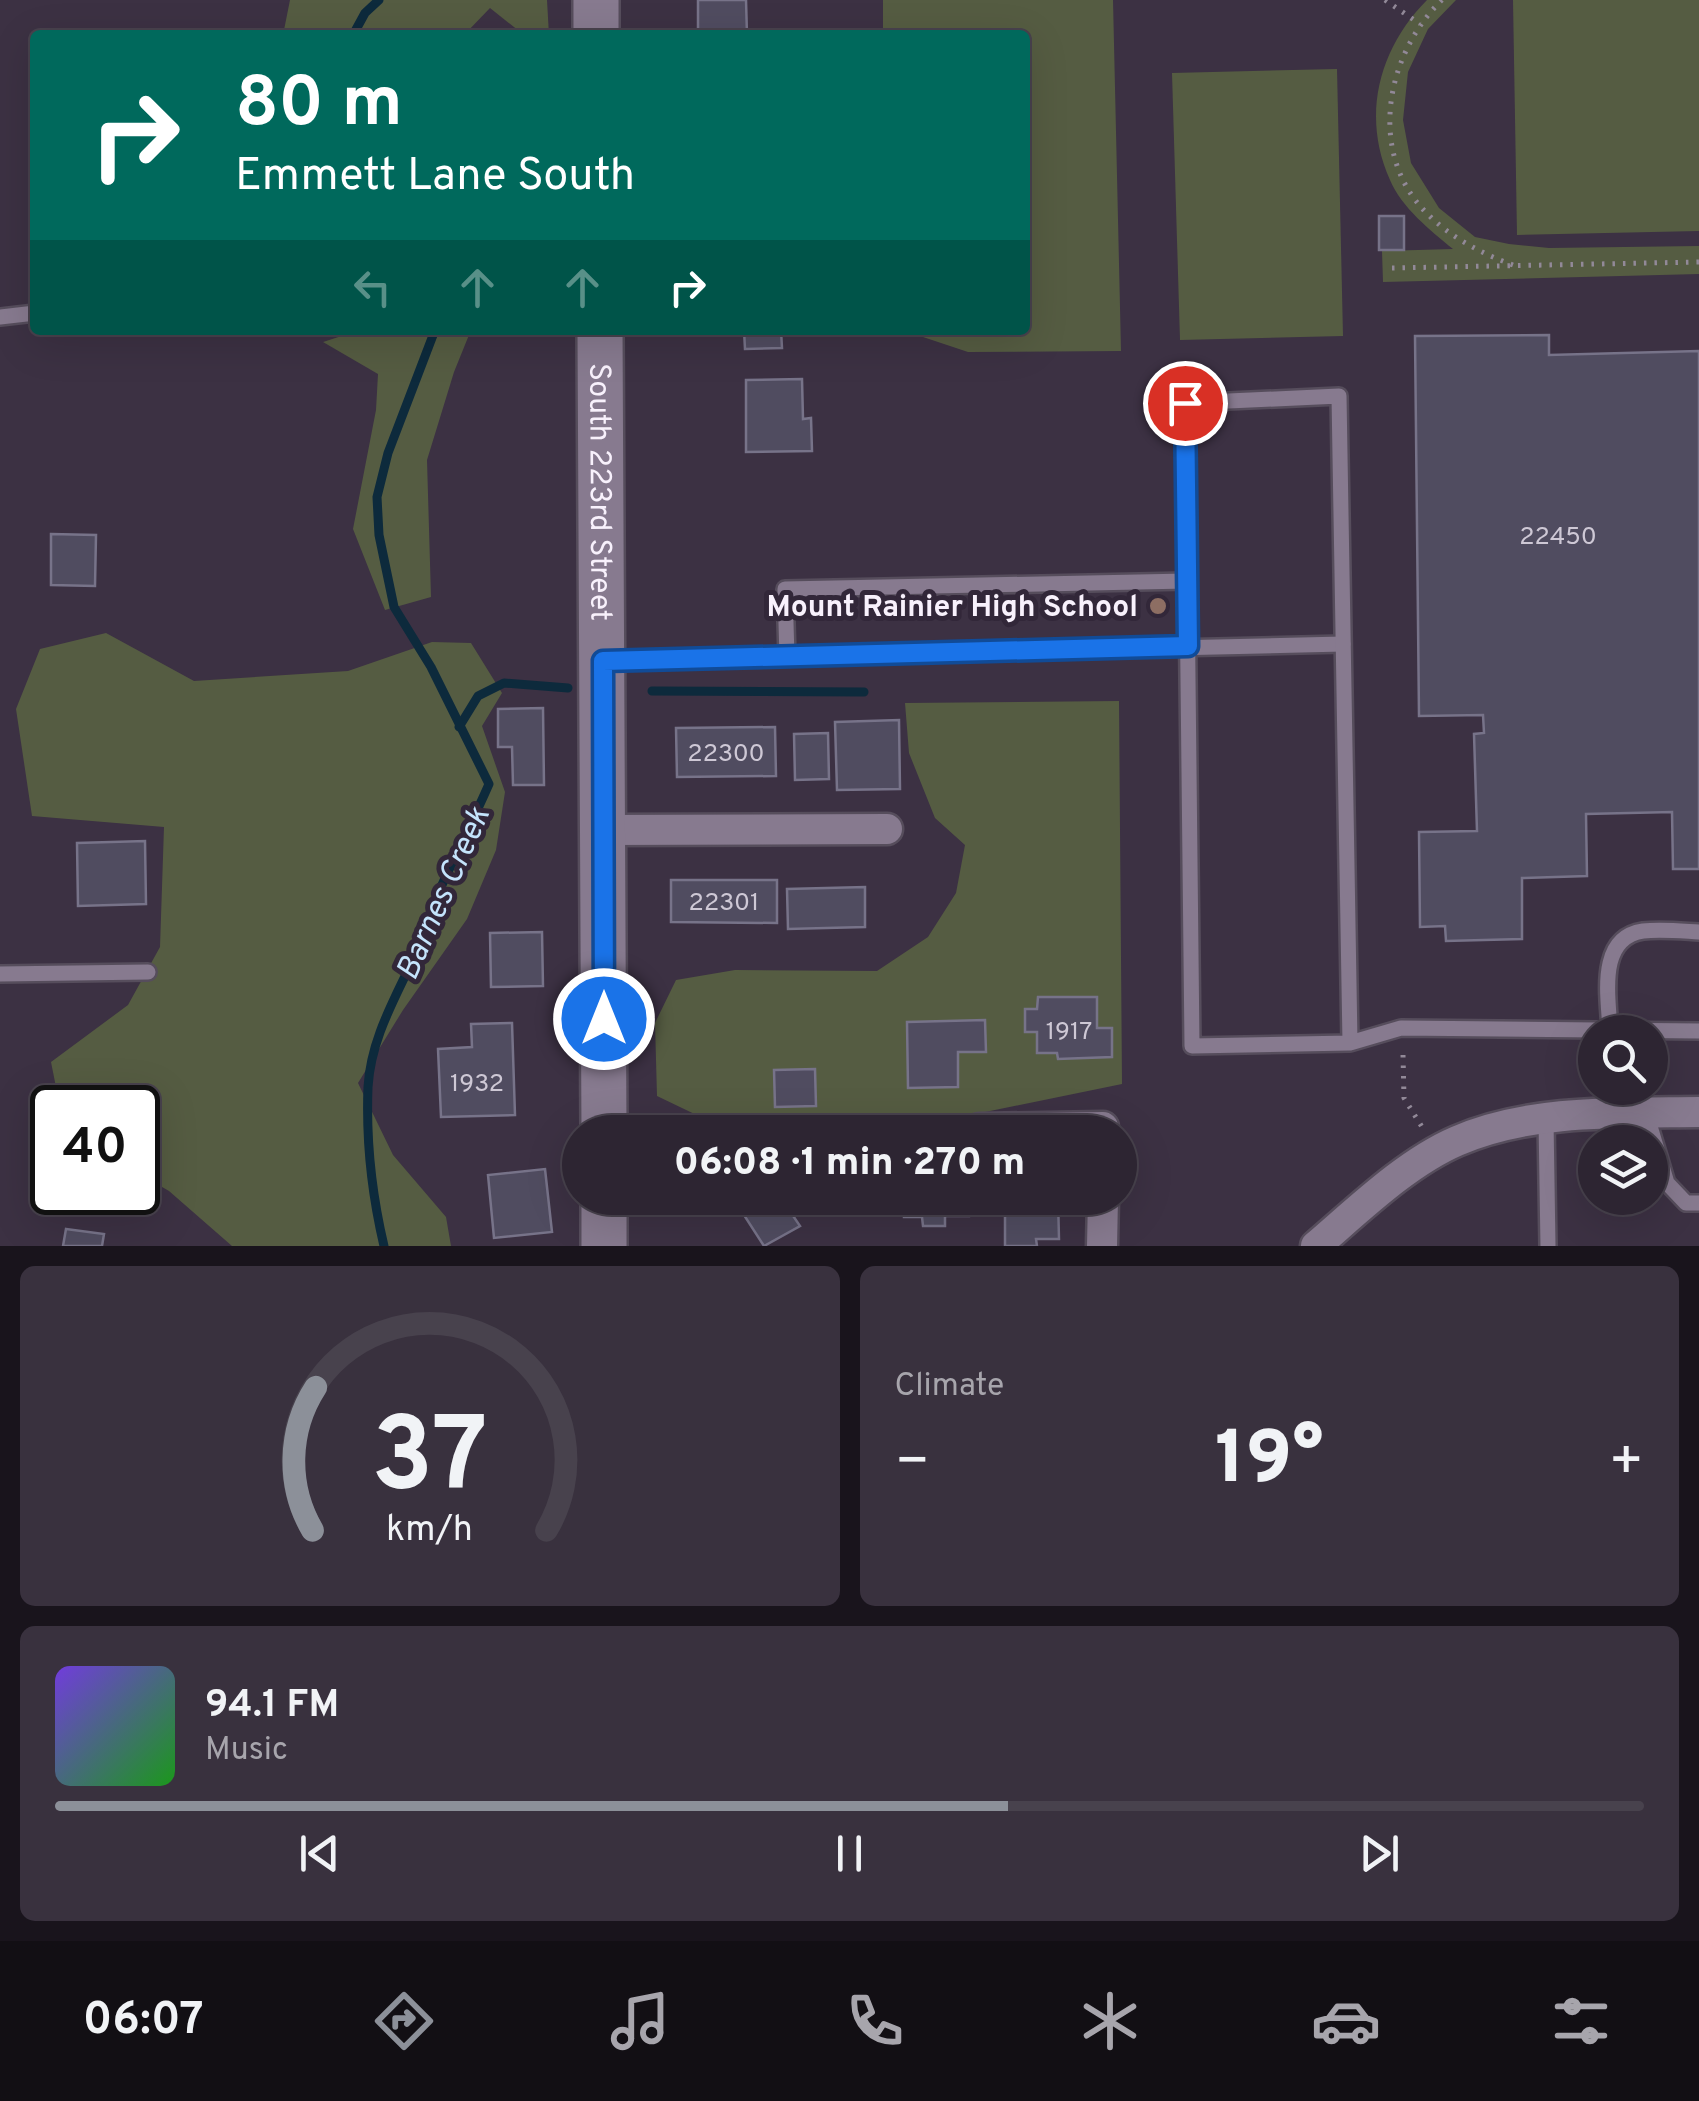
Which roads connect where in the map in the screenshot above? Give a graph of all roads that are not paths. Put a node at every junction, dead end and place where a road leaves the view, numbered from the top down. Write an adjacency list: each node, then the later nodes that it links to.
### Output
1 (596, 0): 2 (street)
2 (596, 30)
3 (30, 314): 4 (lane)
4 (0, 317)
5 (600, 335): 10 (street, South 223rd Street)
6 (1187, 581): 7 (lane); 8 (lane); 9 (lane)
7 (1343, 644): 8 (lane); 20 (lane)
8 (1188, 646): 9 (lane); 20 (lane)
9 (787, 657): 10 (lane)
10 (603, 661): 12 (street, South 223rd Street)
11 (888, 829): 12 (street)
12 (605, 830): 25 (street, South 223rd Street)
13 (1699, 932): 16 (lane)
14 (148, 972): 15 (lane)
15 (0, 974)
16 (1610, 1015)
17 (1578, 1031): 20 (lane)
18 (1668, 1031): 19 (lane)
19 (1699, 1031)
20 (1350, 1042)
21 (1596, 1105): 26 (street)
22 (1625, 1105): 24 (street)
23 (1699, 1112): 24 (street)
24 (1646, 1113): 27 (lane)
25 (604, 1115)
26 (1546, 1120): 32 (street); 33 (lane)
27 (1699, 1203)
28 (604, 1215): 30 (street)
29 (1102, 1215): 31 (street)
30 (604, 1246)
31 (1102, 1246)
32 (1316, 1246)
33 (1548, 1246)

